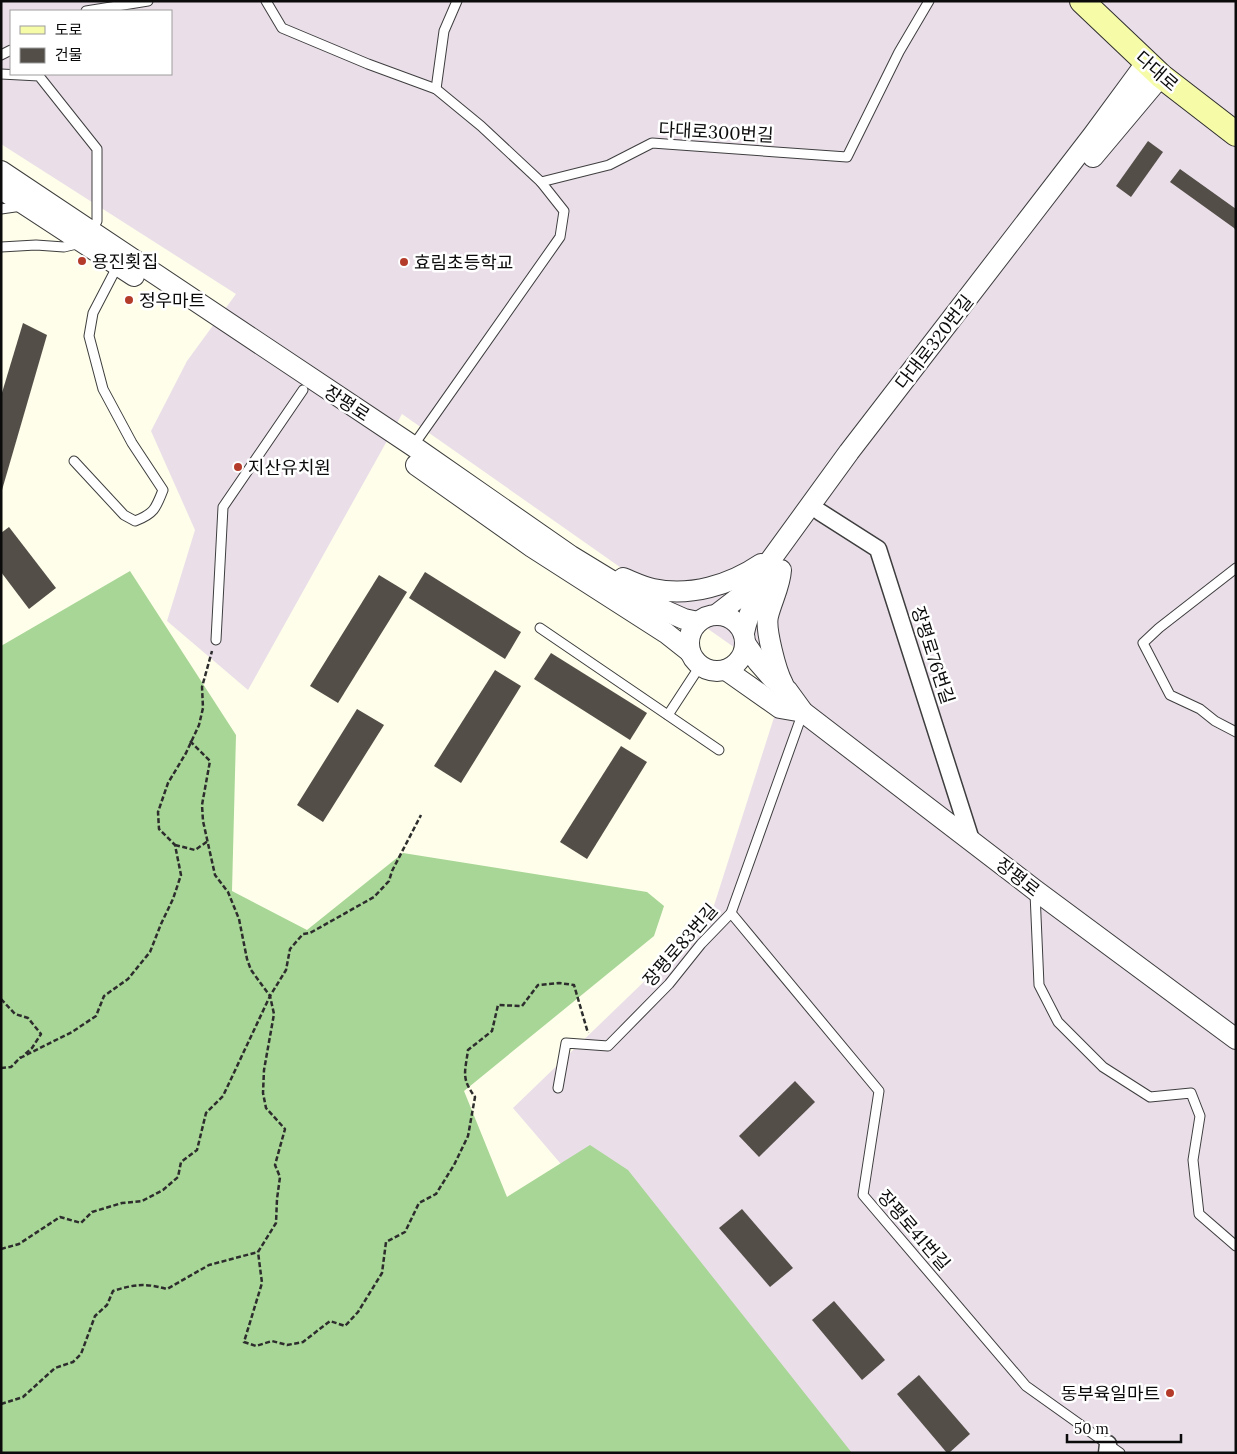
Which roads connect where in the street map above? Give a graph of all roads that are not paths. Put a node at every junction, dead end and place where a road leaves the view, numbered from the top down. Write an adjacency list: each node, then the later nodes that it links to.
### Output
1 (148, 1): 6 (lane)
2 (266, 1): 9 (lane)
3 (457, 1): 9 (lane)
4 (929, 1): 12 (lane, 다대로300번길)
5 (1082, 1): 7 (main road, 다대로)
6 (92, 10)
7 (1153, 70): 10 (main road, 다대로); 22 (street, 다대로320번길); 23 (street, 다대로320번길)
8 (20, 75): 16 (lane)
9 (436, 89): 12 (lane)
10 (1236, 134)
11 (1, 171): 16 (street, 장평로)
12 (541, 182): 20 (lane)
13 (1, 188): 14 (street, 장평로)
14 (28, 206): 15 (lane); 16 (street, 장평로)
15 (1, 210)
16 (88, 236): 17 (lane); 18 (street, 장평로)
17 (1, 246)
18 (122, 260): 19 (street, 장평로); 21 (lane)
19 (307, 384): 20 (street, 장평로); 29 (lane)
20 (409, 451): 25 (street, 장평로); 30 (street, 장평로)
21 (74, 461)
22 (820, 512): 23 (street, 다대로320번길); 37 (street, 장평로76번길)
23 (778, 559): 25 (street); 26 (street, 다대로320번길); 28 (street, 다대로320번길); 32 (street)
24 (1236, 568): 35 (lane)
25 (602, 575): 26 (street, 장평로)
26 (707, 619): 28 (street); 30 (street)
27 (540, 628): 34 (lane)
28 (744, 638): 31 (street); 32 (street)
29 (216, 640)
30 (696, 659): 31 (street); 34 (lane)
31 (726, 670): 33 (street)
32 (786, 690): 33 (street)
33 (803, 712): 37 (street, 장평로); 39 (lane, 장평로83번길)
34 (668, 715): 36 (lane)
35 (1236, 732)
36 (719, 750)
37 (971, 840): 38 (street, 장평로)
38 (1035, 890): 40 (street, 장평로); 42 (lane)
39 (731, 913): 41 (lane, 장평로83번길); 43 (lane, 장평로41번길)
40 (1236, 1039)
41 (558, 1088)
42 (1236, 1246)
43 (1112, 1450)

